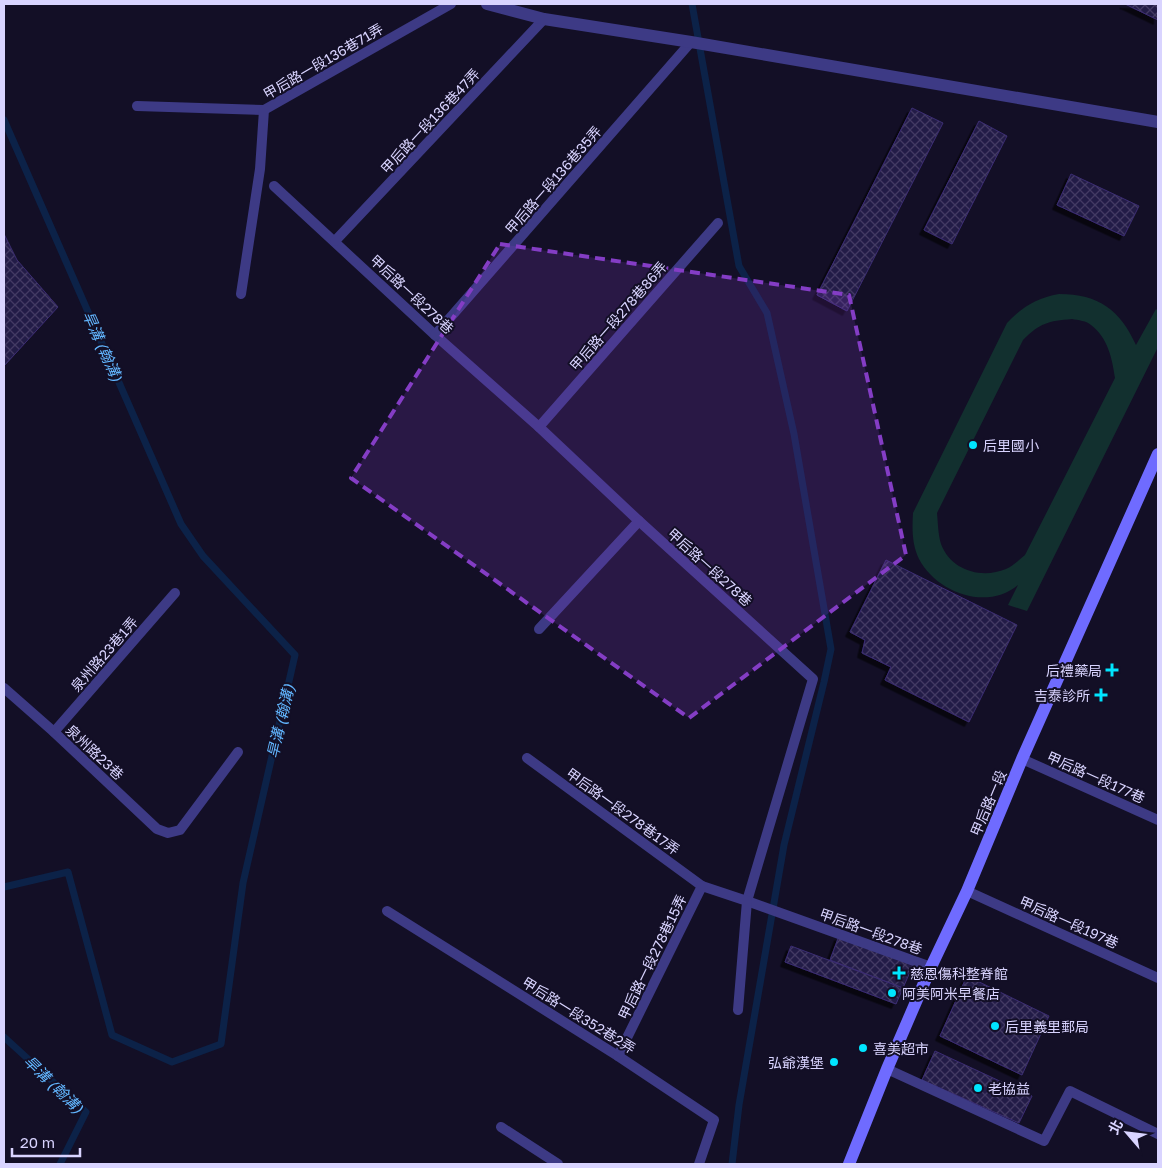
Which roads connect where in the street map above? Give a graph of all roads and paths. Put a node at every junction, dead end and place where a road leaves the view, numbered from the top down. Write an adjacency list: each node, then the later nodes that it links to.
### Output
1 (451, 4): 6 (lane, 甲后路一段136巷71弄)
2 (487, 4): 3 (street)
3 (544, 19): 4 (street); 10 (lane, 甲后路一段136巷47弄)
4 (692, 42): 7 (street); 12 (lane, 甲后路一段136巷35弄)
5 (137, 106): 6 (lane)
6 (264, 110): 11 (lane, 甲后路一段136巷71弄)
7 (1158, 122)
8 (274, 186): 10 (lane, 甲后路一段278巷)
9 (718, 223): 13 (lane, 甲后路一段278巷86弄)
10 (336, 242): 12 (lane, 甲后路一段278巷)
11 (241, 294)
12 (435, 336): 13 (lane, 甲后路一段278巷)
13 (539, 427): 15 (lane, 甲后路一段278巷)
14 (1158, 454): 22 (main road, 甲后路一段)
15 (639, 521): 17 (lane); 26 (lane, 甲后路一段278巷)
16 (174, 593): 19 (lane, 泉州路23巷1弄)
17 (539, 629)
18 (4, 688): 19 (lane, 泉州路23巷)
19 (54, 732): 20 (lane, 泉州路23巷)
20 (238, 752)
21 (527, 758): 24 (lane, 甲后路一段278巷17弄)
22 (1022, 759): 23 (lane, 甲后路一段177巷); 25 (main road, 甲后路一段)
23 (1158, 820)
24 (702, 886): 26 (lane, 甲后路一段278巷15弄); 31 (lane, 甲后路一段278巷15弄)
25 (968, 891): 28 (main road, 甲后路一段); 29 (lane, 甲后路一段197巷)
26 (747, 901): 28 (lane, 甲后路一段278巷); 30 (lane)
27 (387, 911): 31 (lane, 甲后路一段352巷2弄)
28 (932, 967): 32 (main road, 甲后路一段)
29 (1158, 978)
30 (738, 1010)
31 (618, 1056): 36 (lane, 甲后路一段352巷2弄)
32 (887, 1069): 34 (lane); 37 (main road, 甲后路一段)
33 (501, 1127): 35 (lane)
34 (1158, 1134)
35 (558, 1164)
36 (699, 1164)
37 (849, 1164)

